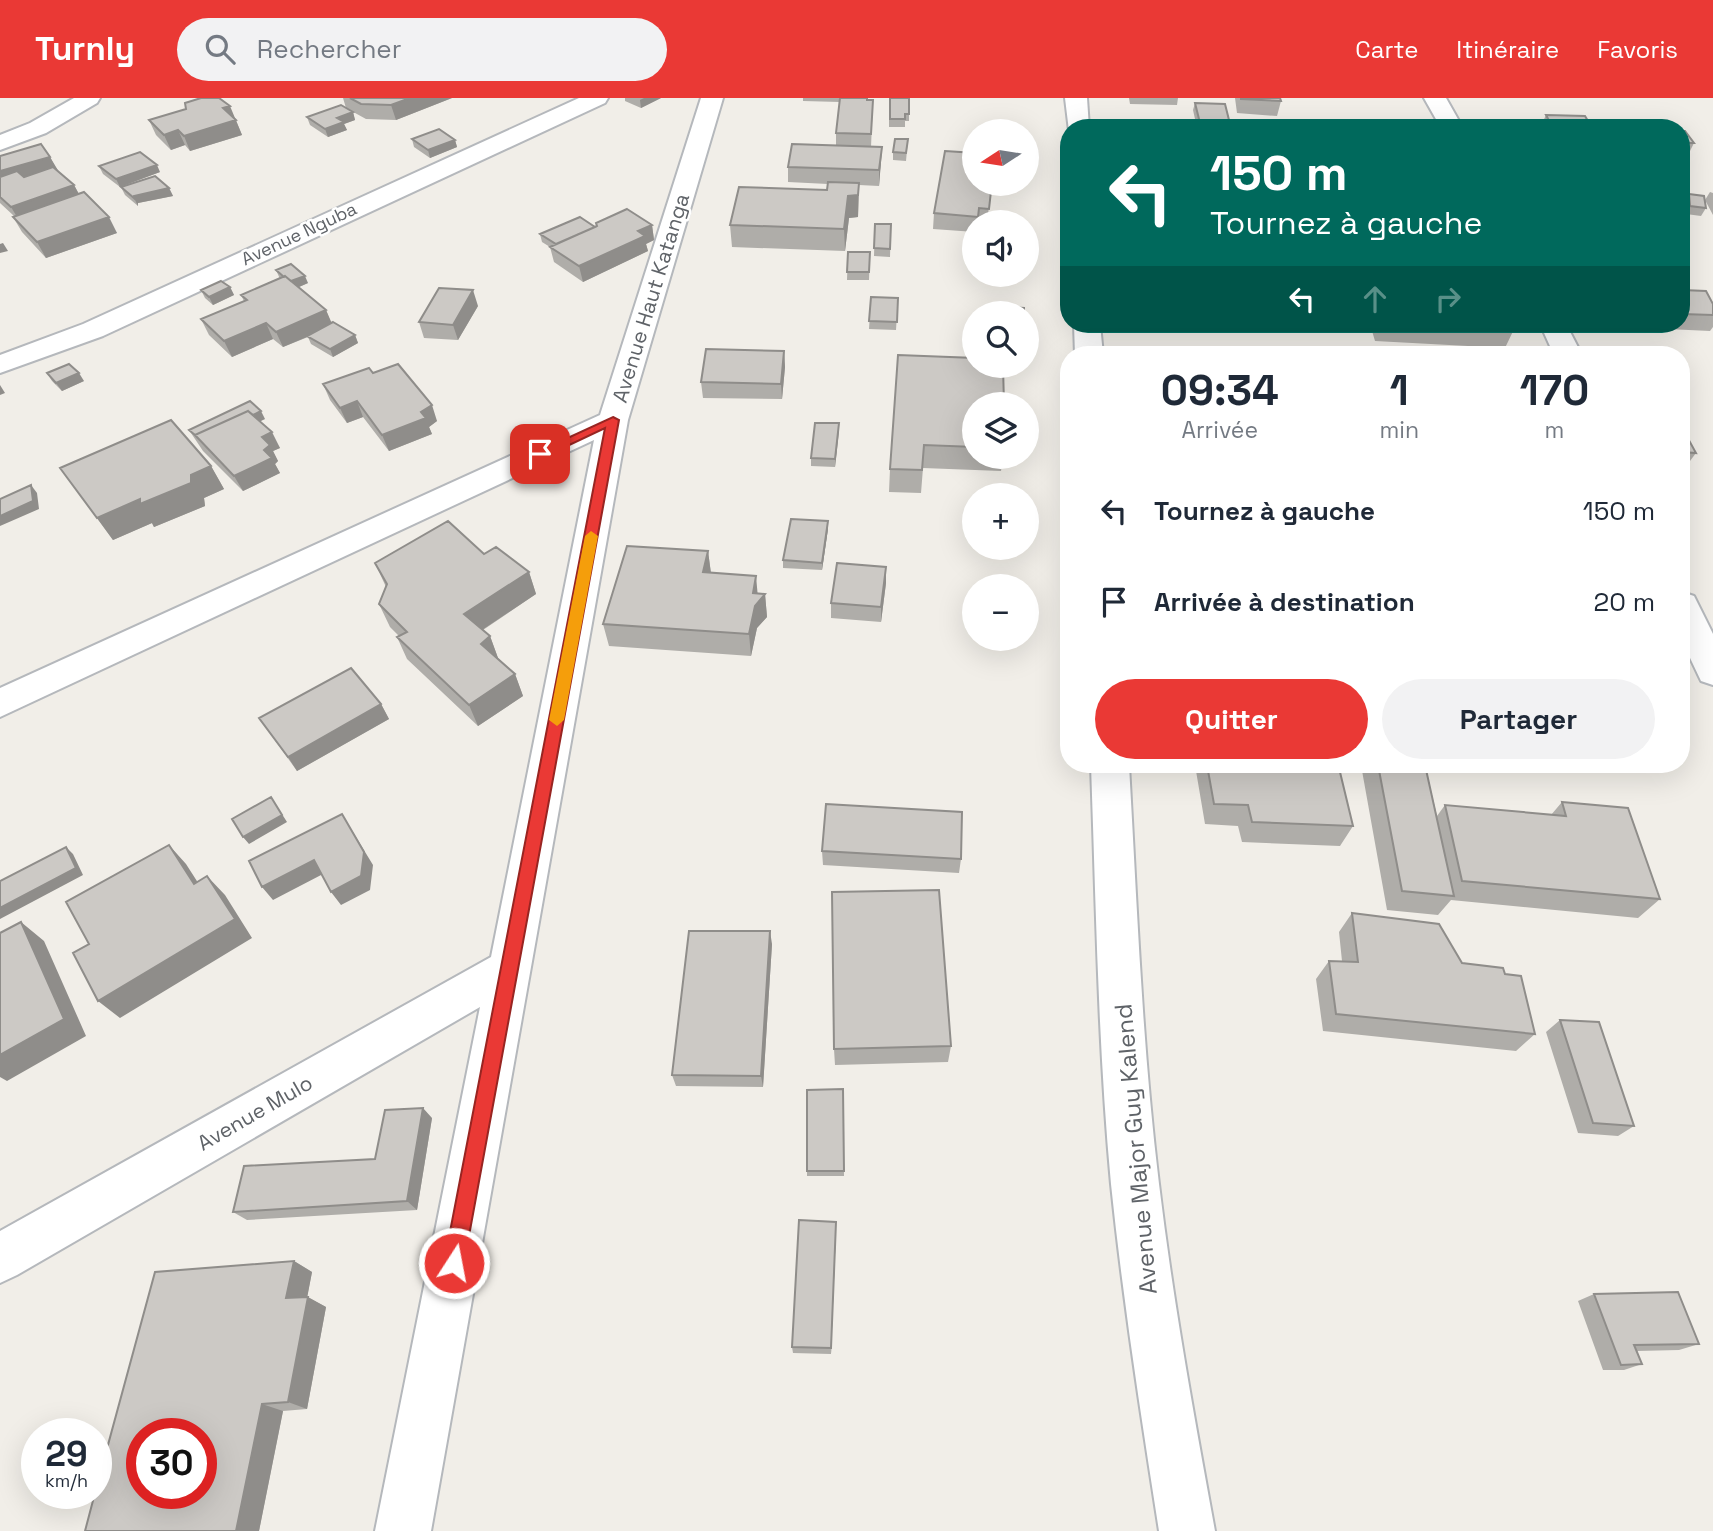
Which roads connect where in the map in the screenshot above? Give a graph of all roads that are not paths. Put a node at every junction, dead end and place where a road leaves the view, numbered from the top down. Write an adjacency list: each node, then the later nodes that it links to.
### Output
1 (89, 98): 8 (street)
2 (597, 98): 9 (street, Avenue Nguba)
3 (712, 98): 10 (street, Avenue Haut Katanga)
4 (1076, 98): 6 (street)
5 (1436, 98): 7 (street)
6 (1077, 119)
7 (1447, 119)
8 (0, 143)
9 (0, 365)
10 (613, 420): 13 (street); 15 (street, Avenue Haut Katanga)
11 (1690, 622): 12 (street)
12 (1713, 672)
13 (0, 703)
14 (1110, 773): 18 (street, Avenue Major Guy Kalend)
15 (510, 968): 16 (street, Avenue Mulo); 17 (street, Avenue Haut Katanga)
16 (0, 1258)
17 (403, 1531)
18 (1187, 1531)

